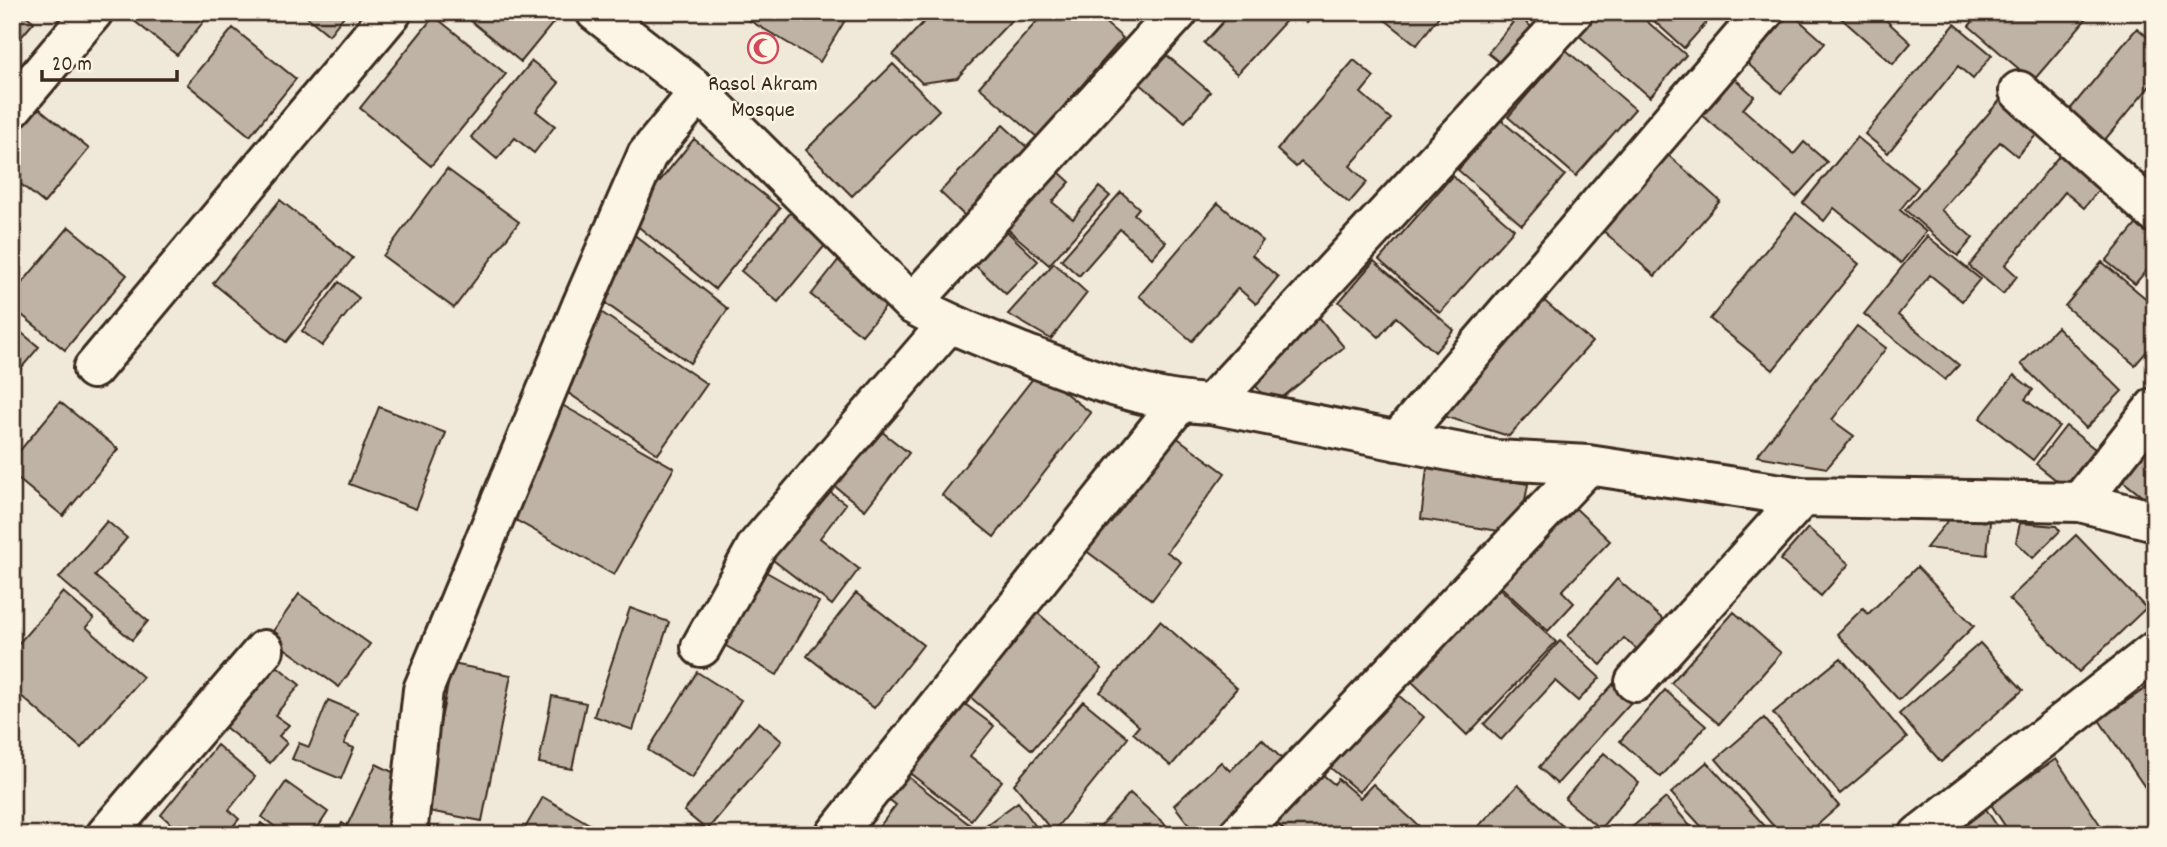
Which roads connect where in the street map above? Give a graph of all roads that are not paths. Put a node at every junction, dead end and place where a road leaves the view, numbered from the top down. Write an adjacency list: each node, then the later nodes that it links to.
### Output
1 (93, 12): 9 (street)
2 (392, 12): 13 (street)
3 (1178, 12): 11 (street)
4 (1573, 12): 14 (street)
5 (1764, 12): 16 (street)
6 (603, 15): 8 (street)
7 (2020, 91): 10 (street)
8 (699, 92): 11 (street); 26 (street)
9 (12, 108)
10 (2155, 213)
11 (912, 304): 12 (street)
12 (948, 324): 14 (street); 21 (street)
13 (93, 369)
14 (1195, 404): 16 (street); 27 (street)
15 (2155, 407): 19 (street)
16 (1397, 441): 17 (street)
17 (1588, 465): 18 (street); 28 (street)
18 (1802, 497): 19 (street); 24 (street)
19 (2080, 502): 20 (street)
20 (2155, 521)
21 (701, 647)
22 (264, 650): 25 (street)
23 (2155, 651): 29 (street)
24 (1634, 682)
25 (106, 835)
26 (407, 835)
27 (835, 835)
28 (1238, 835)
29 (1919, 835)

